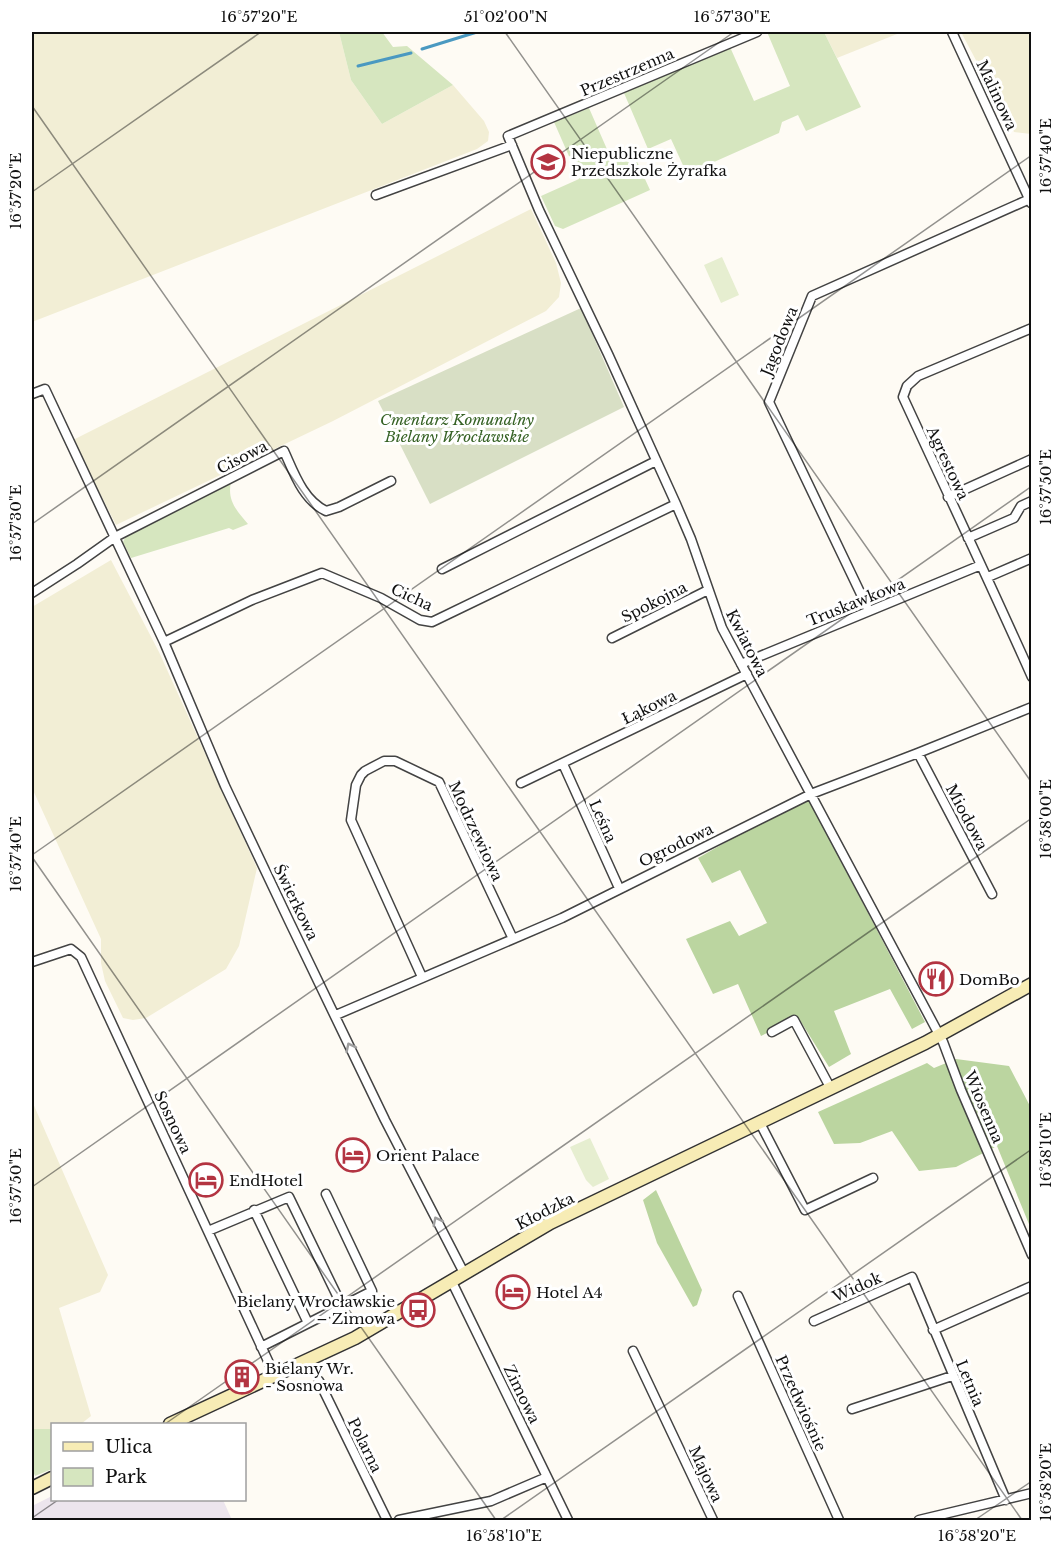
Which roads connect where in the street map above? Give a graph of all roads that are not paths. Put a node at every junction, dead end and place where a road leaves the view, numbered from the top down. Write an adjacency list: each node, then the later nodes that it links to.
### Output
1 (757, 32): 3 (street, Przestrzenna)
2 (952, 32): 5 (street, Malinowa)
3 (510, 141): 4 (street, Przestrzenna); 9 (street, Kwiatowa)
4 (376, 195)
5 (1031, 200): 22 (street, Jagodowa)
6 (1032, 328): 11 (street, Agrestowa)
7 (32, 394): 14 (street, Świerkowa)
8 (1032, 459): 11 (street)
9 (656, 461): 13 (street, Kwiatowa); 18 (street)
10 (391, 481): 14 (street, Cisowa)
11 (948, 497): 15 (street, Agrestowa)
12 (1032, 501): 15 (street)
13 (676, 504): 20 (street, Kwiatowa); 24 (street, Cicha)
14 (115, 537): 21 (street); 24 (street, Świerkowa)
15 (968, 538): 17 (street, Agrestowa)
16 (1032, 558): 19 (street)
17 (981, 565): 19 (street, Agrestowa); 22 (street, Truskawkowa)
18 (442, 569)
19 (988, 577): 27 (street, Agrestowa)
20 (708, 590): 23 (street, Spokojna); 25 (street, Kwiatowa)
21 (32, 592)
22 (869, 611): 25 (street, Truskawkowa)
23 (612, 638)
24 (164, 642): 39 (street, Świerkowa)
25 (741, 664): 26 (street, Kwiatowa)
26 (747, 674): 30 (street, Łąkowa); 32 (street, Kwiatowa)
27 (1032, 677)
28 (1032, 707): 29 (street, Ogrodowa)
29 (918, 753): 32 (street, Ogrodowa); 34 (street, Miodowa)
30 (563, 764): 31 (street, Łąkowa); 33 (street, Leśna)
31 (521, 783)
32 (811, 794): 33 (street, Ogrodowa); 41 (street, Kwiatowa)
33 (619, 888): 35 (street, Ogrodowa)
34 (992, 894)
35 (513, 939): 37 (street, Ogrodowa); 37 (street, Modrzewiowa)
36 (32, 962): 47 (street, Sosnowa)
37 (422, 977): 39 (street, Ogrodowa)
38 (1032, 984): 41 (main road, Kłodzka)
39 (336, 1015): 49 (street, Świerkowa, one-way to 39)
40 (772, 1032): 42 (street)
41 (940, 1035): 42 (main road, Kłodzka); 48 (street, Wiosenna)
42 (831, 1089): 43 (main road, Kłodzka)
43 (760, 1123): 44 (street); 49 (main road, Kłodzka)
44 (873, 1179)
45 (326, 1194): 54 (street)
46 (254, 1210): 47 (street); 54 (street); 56 (street)
47 (208, 1232): 58 (street, Sosnowa)
48 (1032, 1254)
49 (464, 1273): 51 (main road, Kłodzka)
50 (912, 1277): 55 (street, Widok); 57 (street, Letnia)
51 (451, 1280): 60 (main road, Kłodzka); 65 (street, Zimowa)
52 (1032, 1286): 57 (street)
53 (738, 1296): 74 (street, Przedwiośnie)
54 (342, 1306): 56 (street)
55 (814, 1321)
56 (308, 1323): 58 (street)
57 (933, 1330): 61 (street, Letnia)
58 (261, 1347): 60 (street, Sosnowa)
59 (633, 1351): 73 (street, Majowa)
60 (275, 1376): 64 (main road, Kłodzka)
61 (952, 1376): 63 (street); 69 (street, Letnia)
62 (319, 1381): 70 (street, Polarna)
63 (852, 1409)
64 (174, 1423)
65 (547, 1477): 71 (street); 72 (street, Zimowa)
66 (51, 1478): 67 (main road)
67 (32, 1488)
68 (1032, 1493): 69 (street)
69 (1006, 1500): 75 (street)
70 (387, 1521)
71 (399, 1521)
72 (568, 1521)
73 (713, 1521)
74 (839, 1521)
75 (919, 1521)

